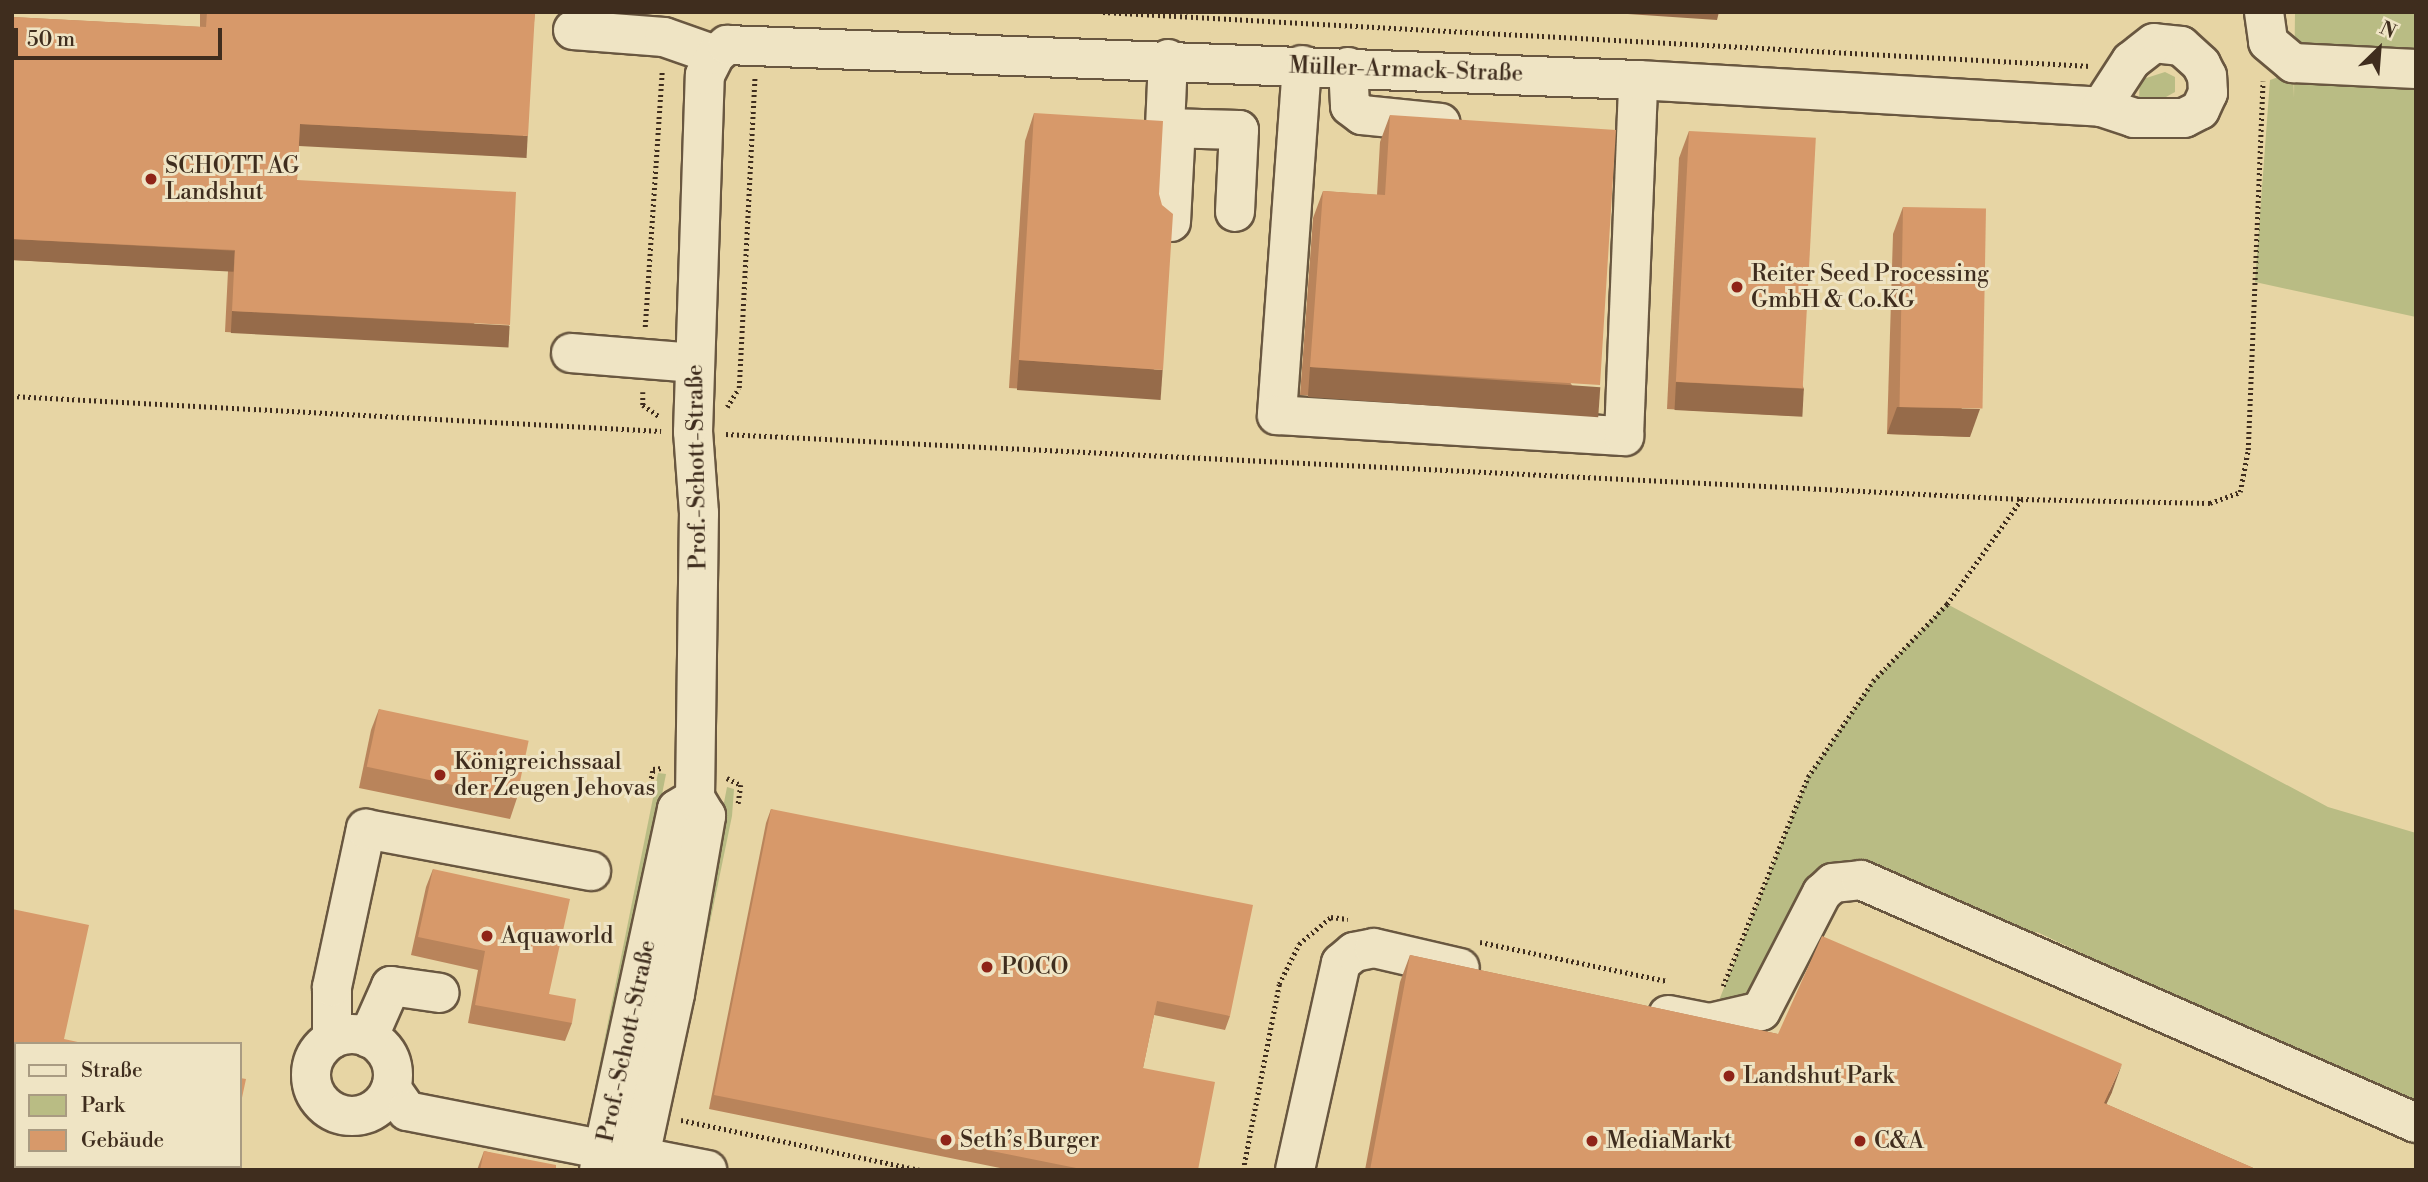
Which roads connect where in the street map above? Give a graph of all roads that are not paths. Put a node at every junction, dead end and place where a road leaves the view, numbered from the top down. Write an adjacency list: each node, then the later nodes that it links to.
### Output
1 (2264, 12): 7 (street)
2 (573, 30): 3 (street)
3 (715, 55): 4 (street, Müller-Armack-Straße); 17 (street, Prof.-Schott-Straße)
4 (1168, 59): 5 (street, Müller-Armack-Straße); 11 (street)
5 (1302, 65): 6 (street, Müller-Armack-Straße); 13 (street)
6 (1348, 67): 8 (street, Müller-Armack-Straße); 10 (street)
7 (2416, 69)
8 (1638, 80): 9 (street, Müller-Armack-Straße); 13 (street)
9 (2101, 107)
10 (1475, 124)
11 (1177, 128): 14 (street); 15 (street)
12 (1596, 130): 13 (street)
13 (1636, 131)
14 (1236, 212)
15 (1171, 222)
16 (571, 353): 17 (street)
17 (695, 363): 25 (street, Prof.-Schott-Straße)
18 (590, 871): 22 (street)
19 (1492, 976): 27 (street)
20 (440, 993): 22 (street)
21 (1633, 1009): 24 (street)
22 (350, 1038): 23 (street); 23 (street)
23 (391, 1088): 25 (street)
24 (2416, 1123)
25 (620, 1161): 26 (street)
26 (707, 1170)
27 (1294, 1170)

